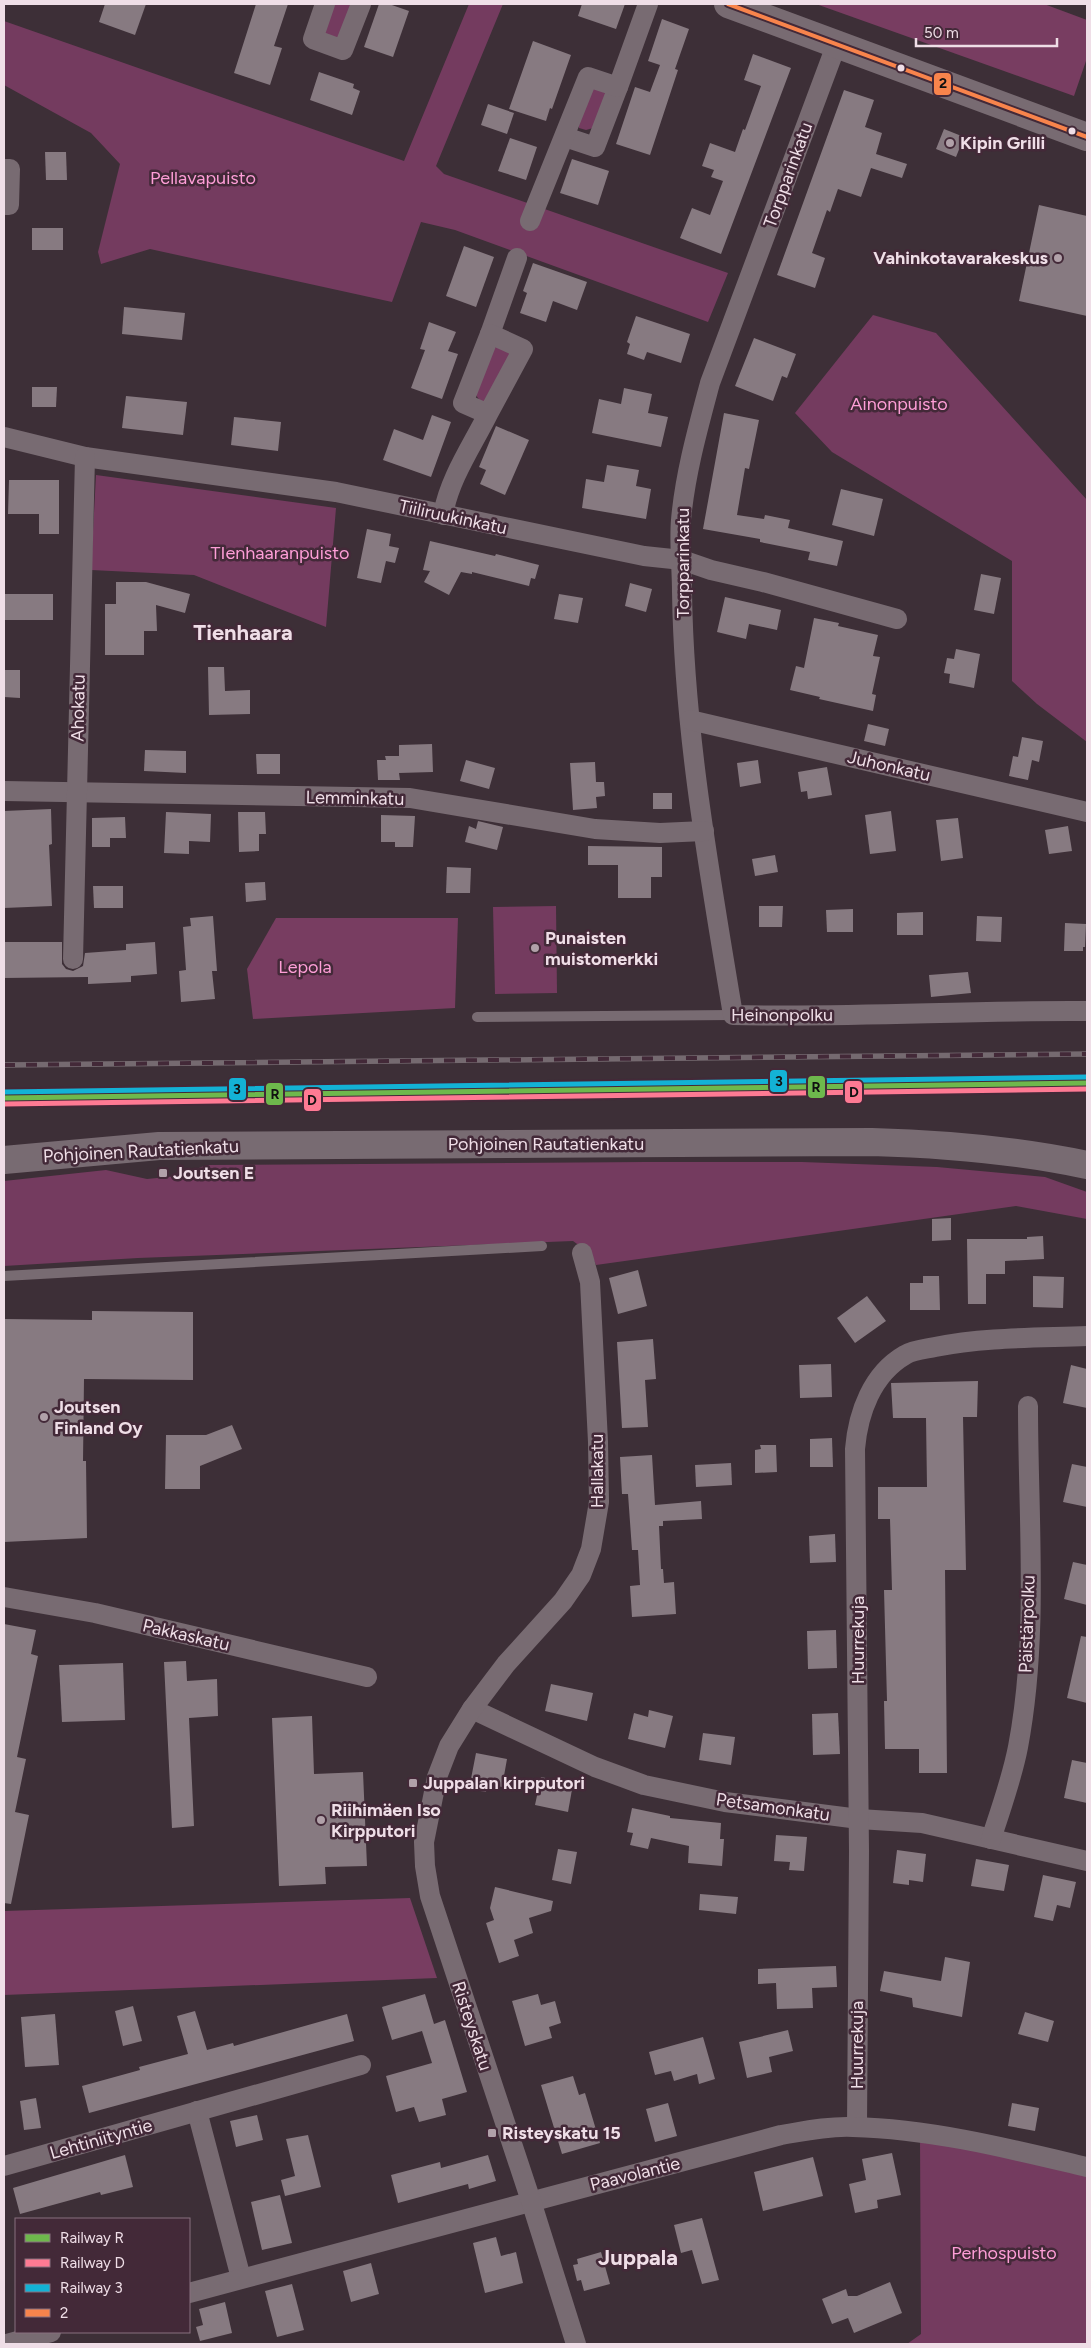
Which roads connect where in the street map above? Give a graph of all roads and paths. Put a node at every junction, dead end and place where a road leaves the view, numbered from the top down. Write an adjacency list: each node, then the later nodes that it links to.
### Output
1 (325, 4): 2 (street)
2 (361, 4)
3 (648, 4): 6 (street)
4 (728, 4): 5 (street)
5 (837, 44): 8 (street); 18 (street, Torpparinkatu)
6 (618, 87): 7 (street); 7 (street)
7 (565, 137): 11 (street)
8 (1087, 137)
9 (4, 168): 10 (street)
10 (4, 205)
11 (530, 221)
12 (517, 258): 13 (street)
13 (490, 334): 14 (street); 14 (street)
14 (488, 414): 17 (street)
15 (4, 437): 16 (street, Tiiliruukinkatu)
16 (85, 457): 17 (street, Tiiliruukinkatu); 22 (street, Ahokatu)
17 (443, 515): 18 (street, Tiiliruukinkatu)
18 (682, 560): 19 (street, Tiiliruukinkatu); 20 (street, Torpparinkatu)
19 (897, 619)
20 (690, 720): 23 (street, Juhonkatu); 24 (street, Torpparinkatu)
21 (4, 791): 22 (street, Lemminkatu)
22 (76, 793): 24 (street, Lemminkatu); 25 (street, Ahokatu)
23 (1087, 812)
24 (704, 830): 27 (street, Torpparinkatu)
25 (73, 959)
26 (1087, 1012): 27 (street, Heinonpolku)
27 (732, 1015): 28 (lane, Heinonpolku)
28 (477, 1017)
29 (4, 1160): 30 (street, Pohjoinen Rautatienkatu)
30 (1087, 1165)
31 (542, 1246): 33 (lane)
32 (582, 1253): 38 (street, Hallakatu)
33 (4, 1276)
34 (1087, 1336): 39 (street, Huurrekuja)
35 (1028, 1406): 40 (street, Päistärpolku)
36 (4, 1597): 37 (street, Pakkaskatu)
37 (367, 1677)
38 (472, 1709): 39 (street, Petsamonkatu); 47 (street, Risteyskatu)
39 (859, 1818): 40 (street, Petsamonkatu); 44 (street, Huurrekuja)
40 (991, 1839): 41 (street, Petsamonkatu)
41 (1087, 1861)
42 (361, 2065): 43 (street, Lehtiniityntie)
43 (197, 2111): 45 (street, Lehtiniityntie); 48 (street)
44 (857, 2127): 46 (street, Paavolantie); 47 (street, Paavolantie)
45 (4, 2166)
46 (1087, 2167)
47 (531, 2201): 48 (street, Paavolantie); 52 (street, Risteyskatu)
48 (240, 2278): 49 (street, Paavolantie)
49 (190, 2293)
50 (47, 2333): 51 (street)
51 (7, 2344)
52 (576, 2344)

